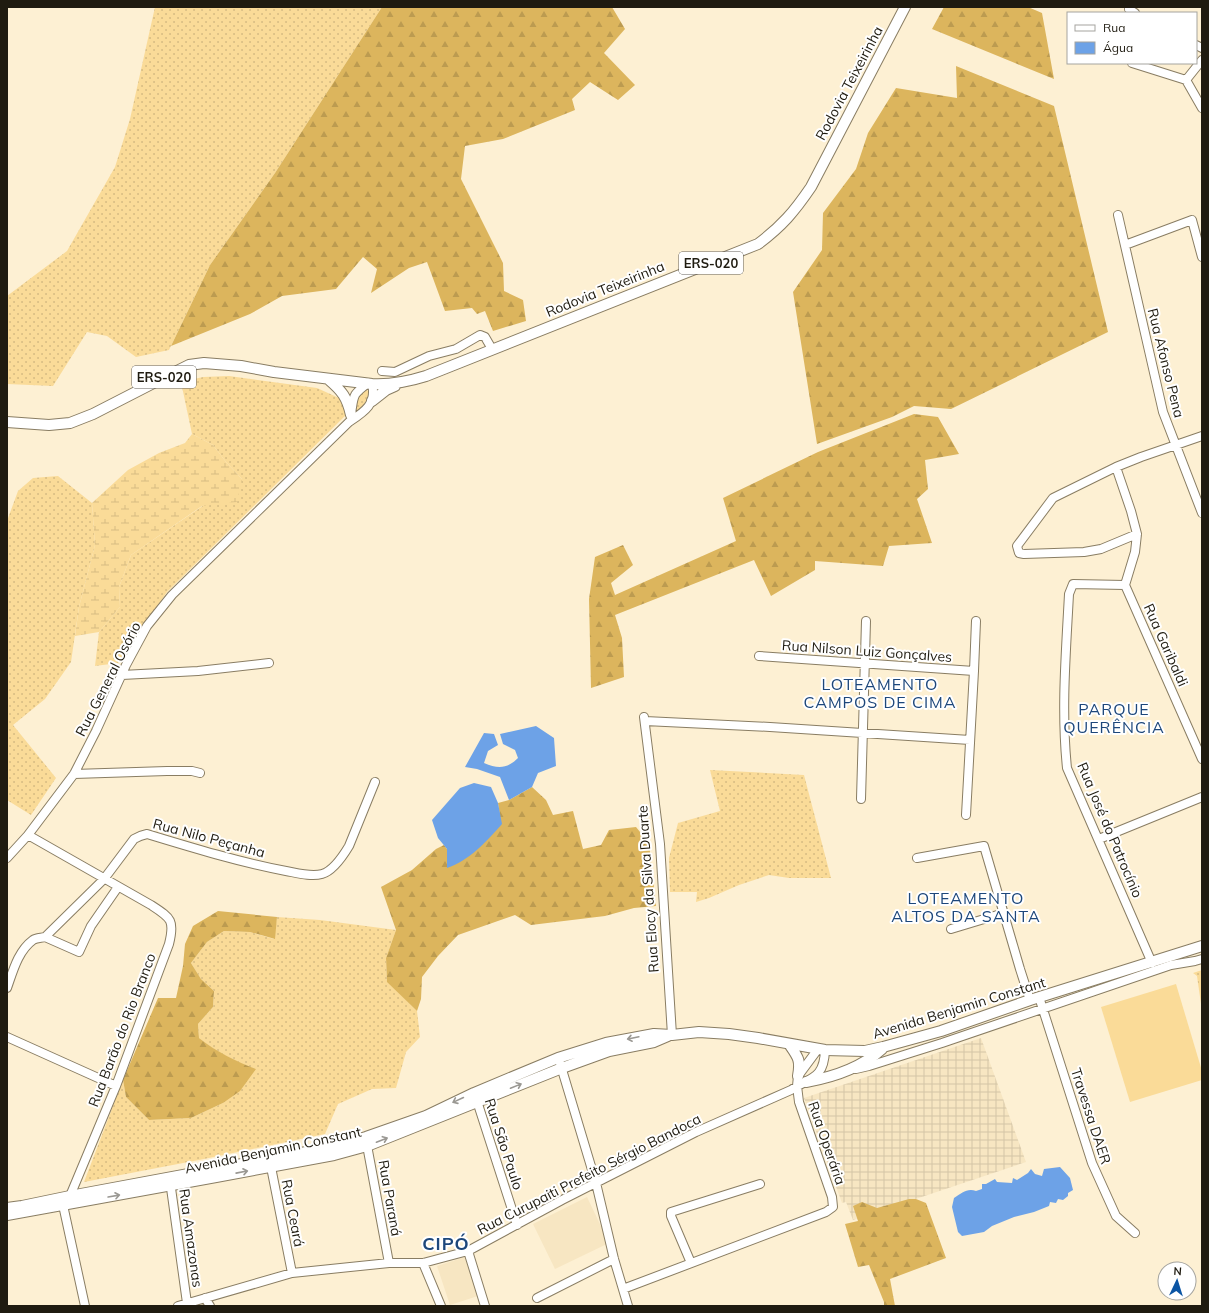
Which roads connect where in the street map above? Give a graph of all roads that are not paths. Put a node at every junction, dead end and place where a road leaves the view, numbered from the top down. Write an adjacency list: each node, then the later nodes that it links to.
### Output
1 (905, 7): 10 (main road, Rodovia Teixeirinha / ERS-020)
2 (1202, 60): 4 (street)
3 (1135, 64): 4 (street)
4 (1186, 80): 5 (street)
5 (1202, 108)
6 (1118, 215): 7 (street, Rua Afonso Pena)
7 (1125, 245): 8 (street); 21 (street, Rua Afonso Pena)
8 (1202, 257)
9 (456, 349): 10 (street); 11 (street); 12 (street)
10 (492, 349): 11 (main road, Rodovia Teixeirinha / ERS-020)
11 (464, 361): 15 (main road, Rodovia Teixeirinha / ERS-020)
12 (403, 368): 13 (street); 15 (street)
13 (382, 371)
14 (328, 379): 16 (main road, Rodovia Teixeirinha / ERS-020); 18 (main road); 19 (main road, ERS-020)
15 (403, 383): 16 (main road, Rodovia Teixeirinha / ERS-020); 17 (main road)
16 (370, 384): 17 (street); 18 (street)
17 (372, 400): 18 (street, Rua General Osório)
18 (350, 419): 32 (street, Rua General Osório)
19 (7, 422)
20 (1202, 436): 21 (street)
21 (1175, 444): 22 (street); 23 (street, Rua Afonso Pena)
22 (1116, 467): 24 (street); 24 (street)
23 (1202, 513)
24 (1137, 534): 25 (street)
25 (1125, 585): 35 (street, Rua Garibaldi); 43 (street, Rua José do Patrocínio)
26 (866, 621): 30 (street)
27 (976, 621): 31 (street)
28 (759, 656): 30 (street, Rua Nilson Luiz Gonçalves)
29 (269, 664): 32 (street)
30 (864, 664): 31 (street, Rua Nilson Luiz Gonçalves); 33 (street)
31 (974, 671): 34 (street)
32 (122, 675): 37 (street, Rua General Osório)
33 (862, 733): 34 (street); 40 (street); 58 (street, Rua Elocy da Silva Duarte)
34 (970, 740): 41 (street)
35 (1202, 759)
36 (200, 773): 37 (street)
37 (74, 774): 42 (street, Rua General Osório)
38 (375, 782): 46 (street, Rua Nilo Peçanha)
39 (1202, 797): 43 (street)
40 (861, 799)
41 (966, 815)
42 (28, 835): 44 (street, Rua General Osório); 46 (street, Rua Barão do Rio Branco)
43 (1099, 839): 54 (street, Rua José do Patrocínio)
44 (7, 858)
45 (917, 858): 48 (street, Travessa DAER)
46 (104, 879): 47 (street, Rua Barão do Rio Branco); 50 (street, Rua Nilo Peçanha)
47 (118, 887): 50 (street); 67 (street, Rua Barão do Rio Branco)
48 (1004, 912): 49 (street); 56 (street, Travessa DAER)
49 (951, 928)
50 (45, 937): 55 (street, Rua Nilo Peçanha)
51 (1202, 946): 52 (main road, Avenida Benjamin Constant)
52 (1185, 952): 53 (street); 54 (main road, Avenida Benjamin Constant)
53 (1200, 962): 57 (street, Avenida Benjamin Constant)
54 (1152, 963): 56 (main road, Avenida Benjamin Constant)
55 (7, 988)
56 (1035, 999): 57 (street, Travessa DAER); 61 (main road, Avenida Benjamin Constant)
57 (1043, 1008): 65 (street, Avenida Benjamin Constant); 80 (street, Travessa DAER)
58 (672, 1035): 60 (main road, Avenida Benjamin Constant); 64 (main road, Avenida Benjamin Constant)
59 (7, 1038): 67 (street)
60 (789, 1044): 62 (main road, Avenida Benjamin Constant); 66 (main road)
61 (883, 1048): 63 (main road, Avenida Benjamin Constant); 65 (main road)
62 (822, 1049): 63 (main road, Avenida Benjamin Constant); 66 (street); 66 (street)
63 (842, 1051): 65 (main road)
64 (560, 1063): 69 (main road, Avenida Benjamin Constant); 73 (street)
65 (848, 1071): 66 (main road)
66 (802, 1079): 68 (street, Rua Operária)
67 (116, 1086): 75 (street, Rua Barão do Rio Branco)
68 (797, 1086): 73 (street, Rua Curupaiti Prefeito Sérgio Bandoca); 85 (street, Rua Operária)
69 (476, 1098): 70 (main road, Avenida Benjamin Constant); 79 (street, Rua São Paulo)
70 (366, 1142): 71 (main road, Avenida Benjamin Constant); 83 (street, Rua Paraná)
71 (270, 1162): 72 (main road, Avenida Benjamin Constant); 86 (street, Rua Ceará)
72 (170, 1181): 75 (main road, Avenida Benjamin Constant); 76 (main road, Avenida Benjamin Constant, one-way to 72); 90 (street, Rua Amazonas)
73 (596, 1183): 79 (street, Rua Curupaiti Prefeito Sérgio Bandoca); 82 (street)
74 (760, 1184): 85 (street)
75 (70, 1196): 76 (street, Rua Barão do Rio Branco); 77 (main road, Avenida Benjamin Constant)
76 (63, 1205): 78 (main road, Avenida Benjamin Constant); 91 (street)
77 (7, 1208)
78 (7, 1215)
79 (516, 1225): 81 (street, Rua Curupaiti Prefeito Sérgio Bandoca)
80 (1134, 1233)
81 (468, 1252): 84 (street, Rua Curupaiti Prefeito Sérgio Bandoca); 94 (street)
82 (614, 1259): 87 (street); 89 (street)
83 (389, 1263): 84 (street, Rua Curupaiti Prefeito Sérgio Bandoca); 86 (street, Rua Curupaiti Prefeito Sérgio Bandoca)
84 (423, 1263): 93 (street)
85 (691, 1263): 87 (street)
86 (292, 1273): 88 (street, Rua Curupaiti Prefeito Sérgio Bandoca)
87 (623, 1289): 95 (street)
88 (205, 1298): 90 (street, Rua Curupaiti Prefeito Sérgio Bandoca); 92 (street)
89 (537, 1298)
90 (181, 1305)
91 (86, 1306)
92 (210, 1306)
93 (441, 1306)
94 (485, 1306)
95 (628, 1306)

